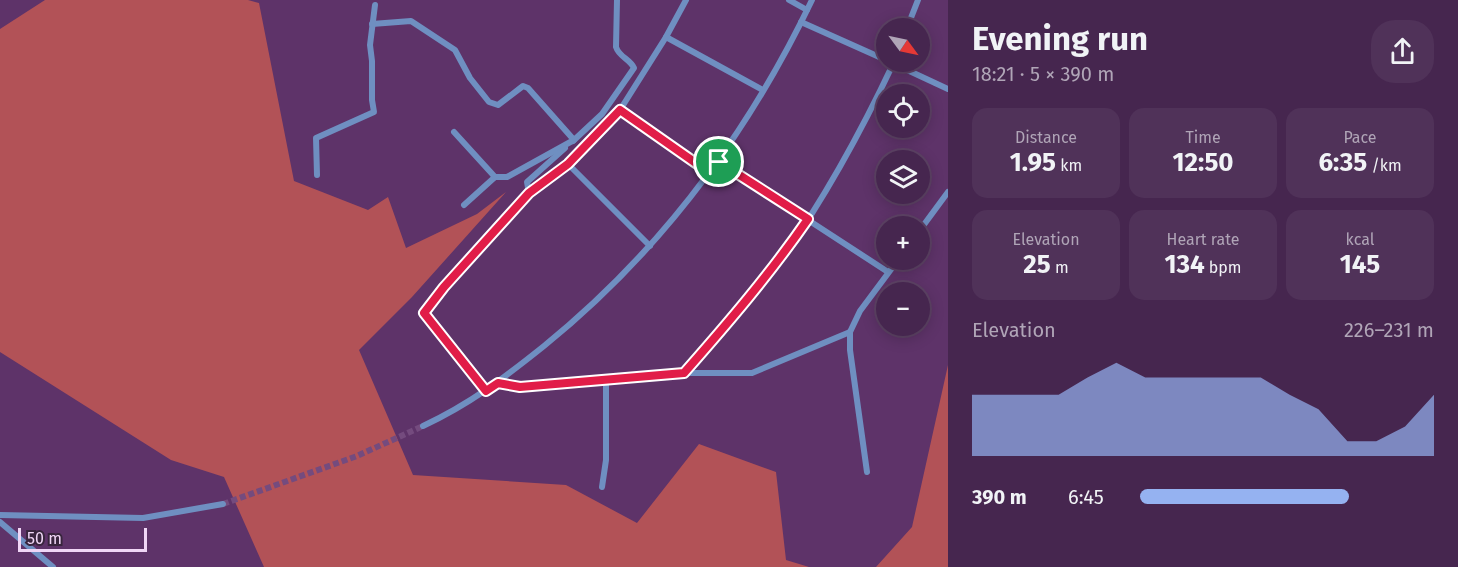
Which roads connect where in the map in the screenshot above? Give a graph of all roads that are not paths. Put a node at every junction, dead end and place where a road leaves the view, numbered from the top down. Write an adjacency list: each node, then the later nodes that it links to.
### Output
1 (617, 0): 19 (street)
2 (686, 0): 11 (street)
3 (789, 0): 7 (street)
4 (812, 0): 7 (street)
5 (918, 0): 8 (street)
6 (375, 5): 10 (street)
7 (807, 10): 9 (street)
8 (911, 18)
9 (801, 22): 12 (street); 16 (street)
10 (372, 24): 19 (street); 23 (street)
11 (666, 37): 16 (street); 17 (street)
12 (876, 56)
13 (885, 72): 29 (street)
14 (911, 72): 15 (street)
15 (948, 89)
16 (764, 90): 20 (street)
17 (620, 110): 21 (street); 22 (street)
18 (454, 132): 24 (street)
19 (574, 140): 24 (street); 26 (street)
20 (719, 162): 22 (street); 29 (street)
21 (568, 164): 26 (street); 30 (street)
22 (710, 173): 30 (street)
23 (317, 175)
24 (495, 177): 27 (street)
25 (948, 192): 28 (street)
26 (529, 193): 36 (street)
27 (464, 205)
28 (930, 216)
29 (808, 219): 31 (street); 33 (street)
30 (650, 246): 35 (street)
31 (888, 272): 32 (street)
32 (850, 332): 33 (street); 38 (street)
33 (684, 373): 34 (street)
34 (606, 379): 35 (street); 39 (street)
35 (498, 383): 36 (street)
36 (486, 391): 37 (street)
37 (423, 426)
38 (867, 472)
39 (602, 487)
40 (223, 504): 41 (street)
41 (0, 515)
42 (0, 522): 43 (street)
43 (53, 567)

